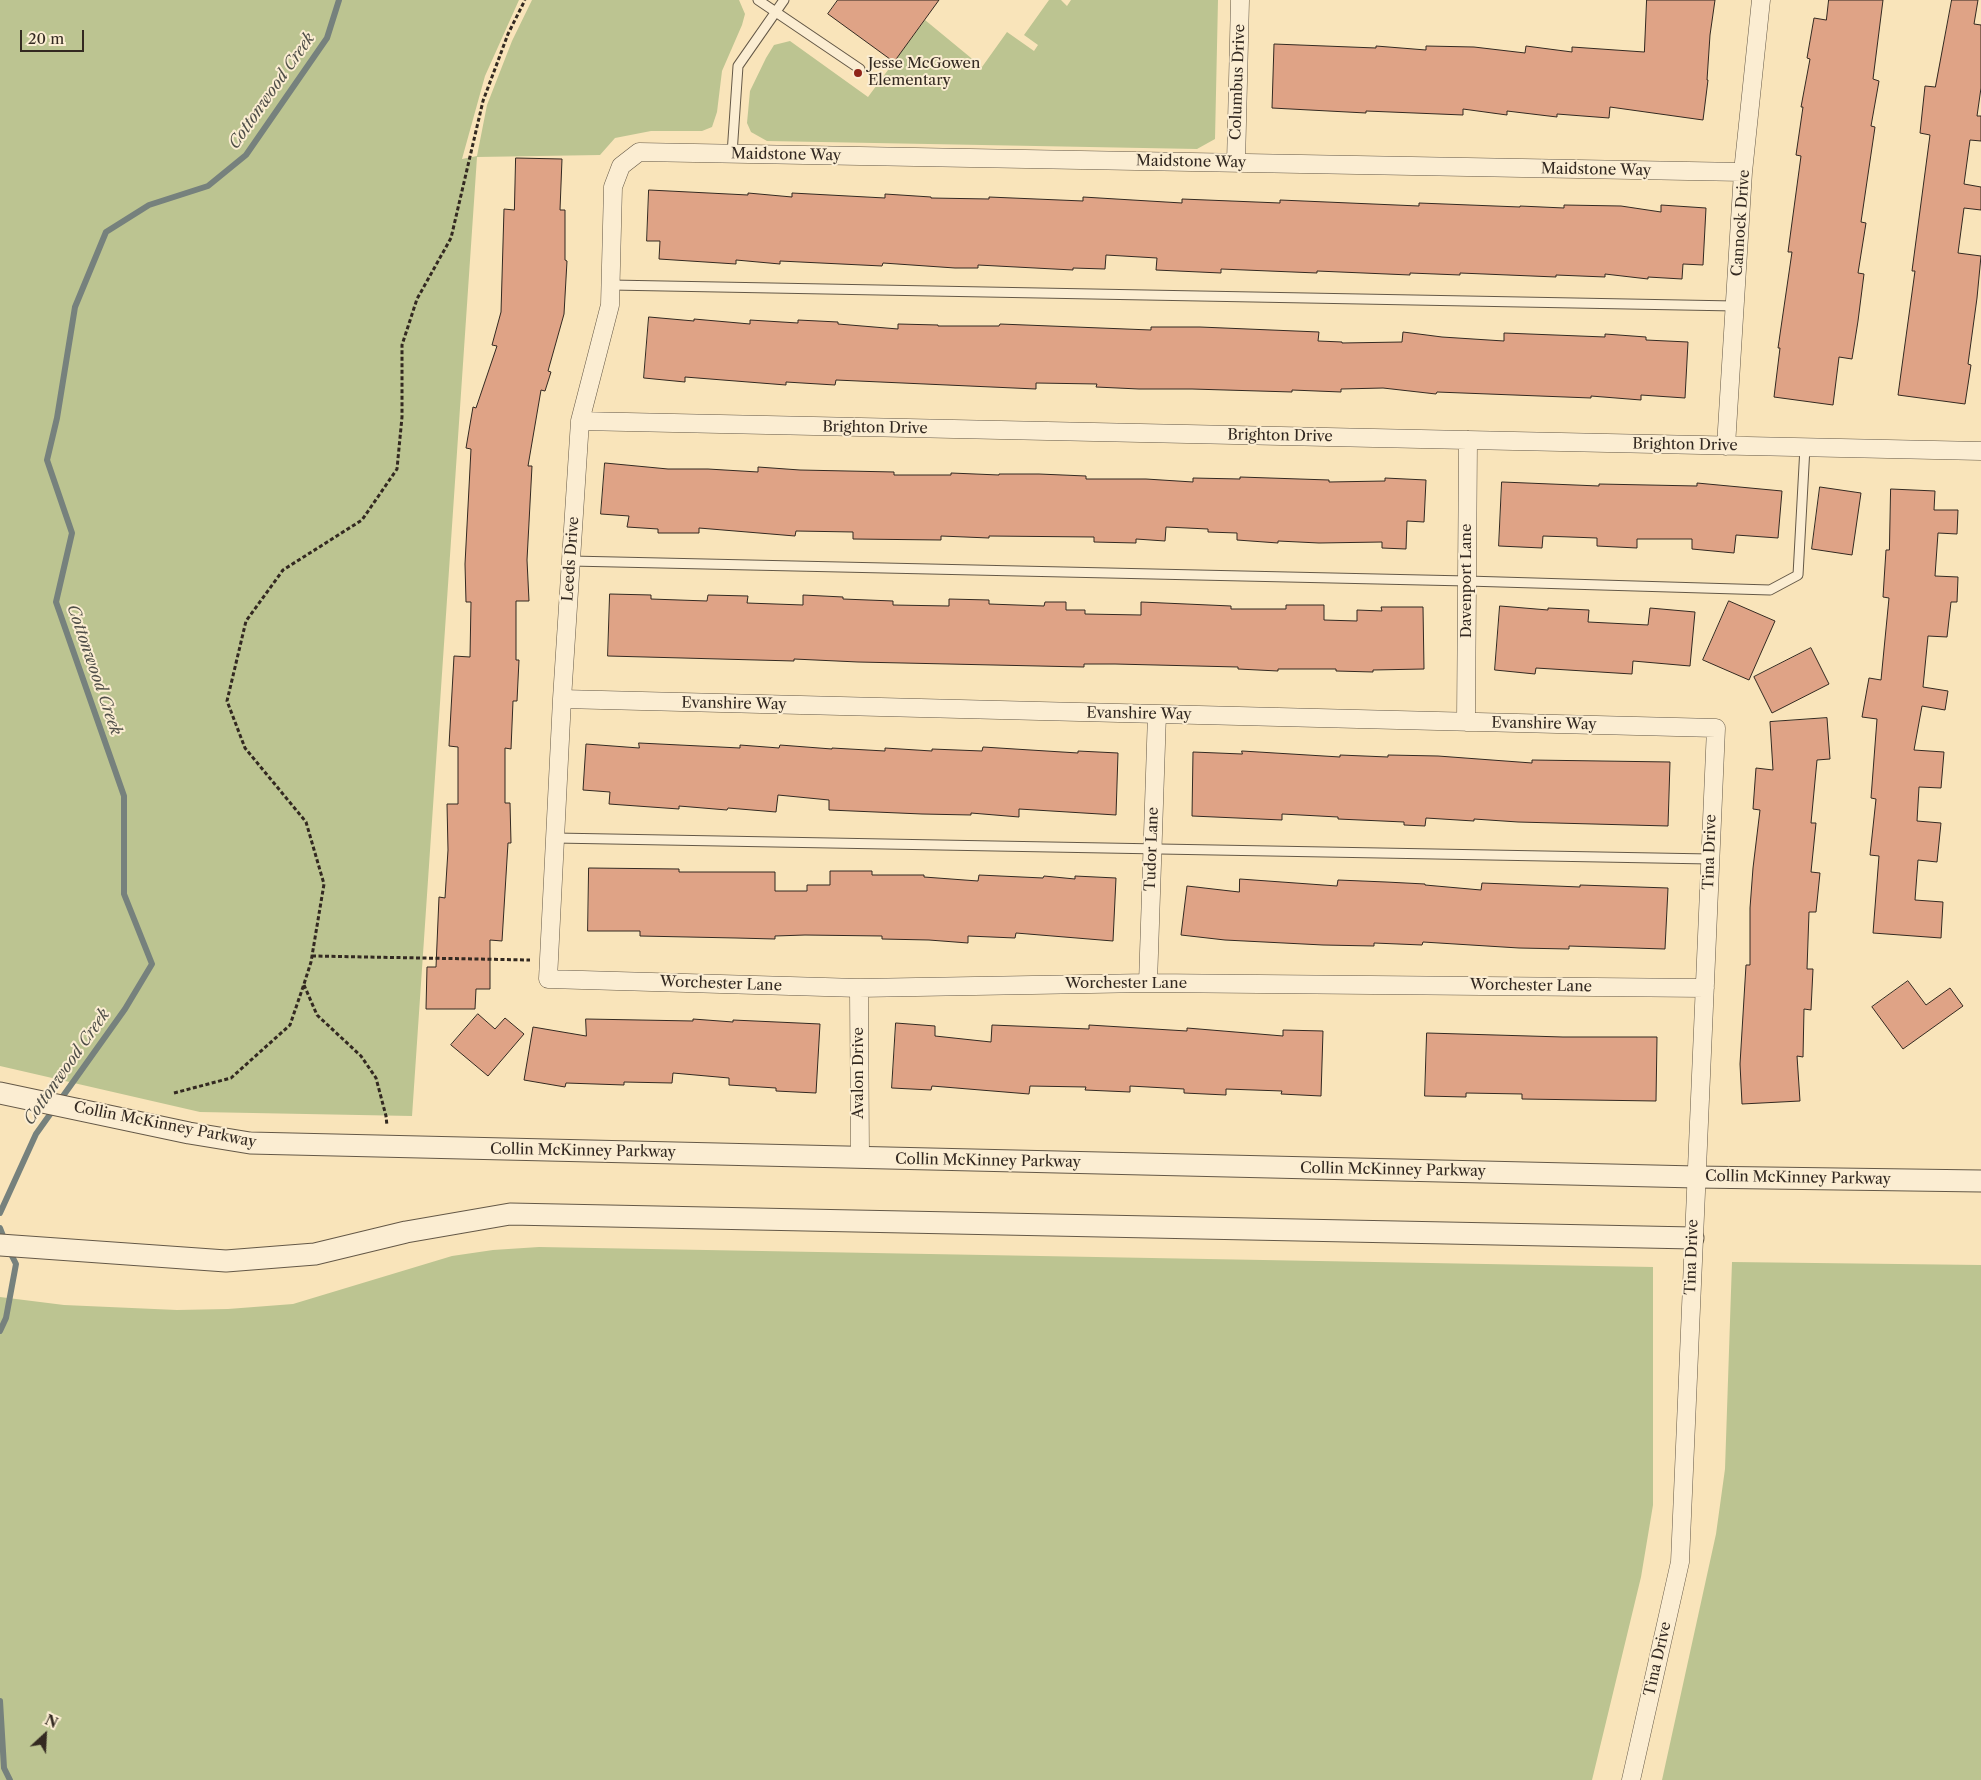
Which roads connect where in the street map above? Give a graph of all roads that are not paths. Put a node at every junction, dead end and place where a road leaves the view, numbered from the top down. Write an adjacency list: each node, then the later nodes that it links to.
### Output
1 (758, 0): 5 (lane)
2 (784, 0): 5 (lane)
3 (1240, 0): 9 (street, Columbus Drive)
4 (1761, 0): 10 (street, Cannock Drive)
5 (775, 13): 6 (lane); 8 (lane)
6 (860, 69)
7 (638, 152): 8 (street, Maidstone Way); 11 (street, Leeds Drive)
8 (732, 154): 9 (street, Maidstone Way)
9 (1236, 163): 10 (street, Maidstone Way)
10 (1744, 172): 12 (street, Cannock Drive)
11 (611, 285): 12 (lane); 13 (street, Leeds Drive)
12 (1735, 306): 15 (street, Cannock Drive)
13 (580, 422): 14 (street, Brighton Drive); 18 (street, Leeds Drive)
14 (1468, 440): 15 (street, Brighton Drive); 19 (street, Davenport Lane)
15 (1726, 446): 16 (street, Brighton Drive)
16 (1804, 447): 17 (street, Brighton Drive); 19 (lane)
17 (1981, 451)
18 (571, 562): 19 (lane); 20 (street, Leeds Drive)
19 (1467, 581): 22 (street, Davenport Lane)
20 (562, 699): 21 (street, Evanshire Way); 24 (street, Leeds Drive)
21 (1157, 714): 22 (street, Evanshire Way); 25 (street, Tudor Lane)
22 (1466, 722): 23 (street, Evanshire Way)
23 (1716, 728): 26 (street, Tina Drive)
24 (555, 838): 25 (lane); 27 (street, Leeds Drive)
25 (1152, 850): 26 (lane); 28 (street, Tudor Lane)
26 (1710, 859): 30 (street, Tina Drive)
27 (548, 979): 29 (street, Worchester Lane)
28 (1148, 983): 29 (street, Worchester Lane); 30 (street, Worchester Lane)
29 (859, 988): 32 (street, Avalon Drive)
30 (1705, 988): 33 (street, Tina Drive)
31 (0, 1093): 32 (street, Collin McKinney Parkway)
32 (860, 1158): 33 (street, Collin McKinney Parkway)
33 (1696, 1177): 34 (street, Collin McKinney Parkway); 35 (street, Tina Drive)
34 (1981, 1181)
35 (1693, 1238): 36 (street); 37 (street, Tina Drive)
36 (0, 1245)
37 (1631, 1780)

